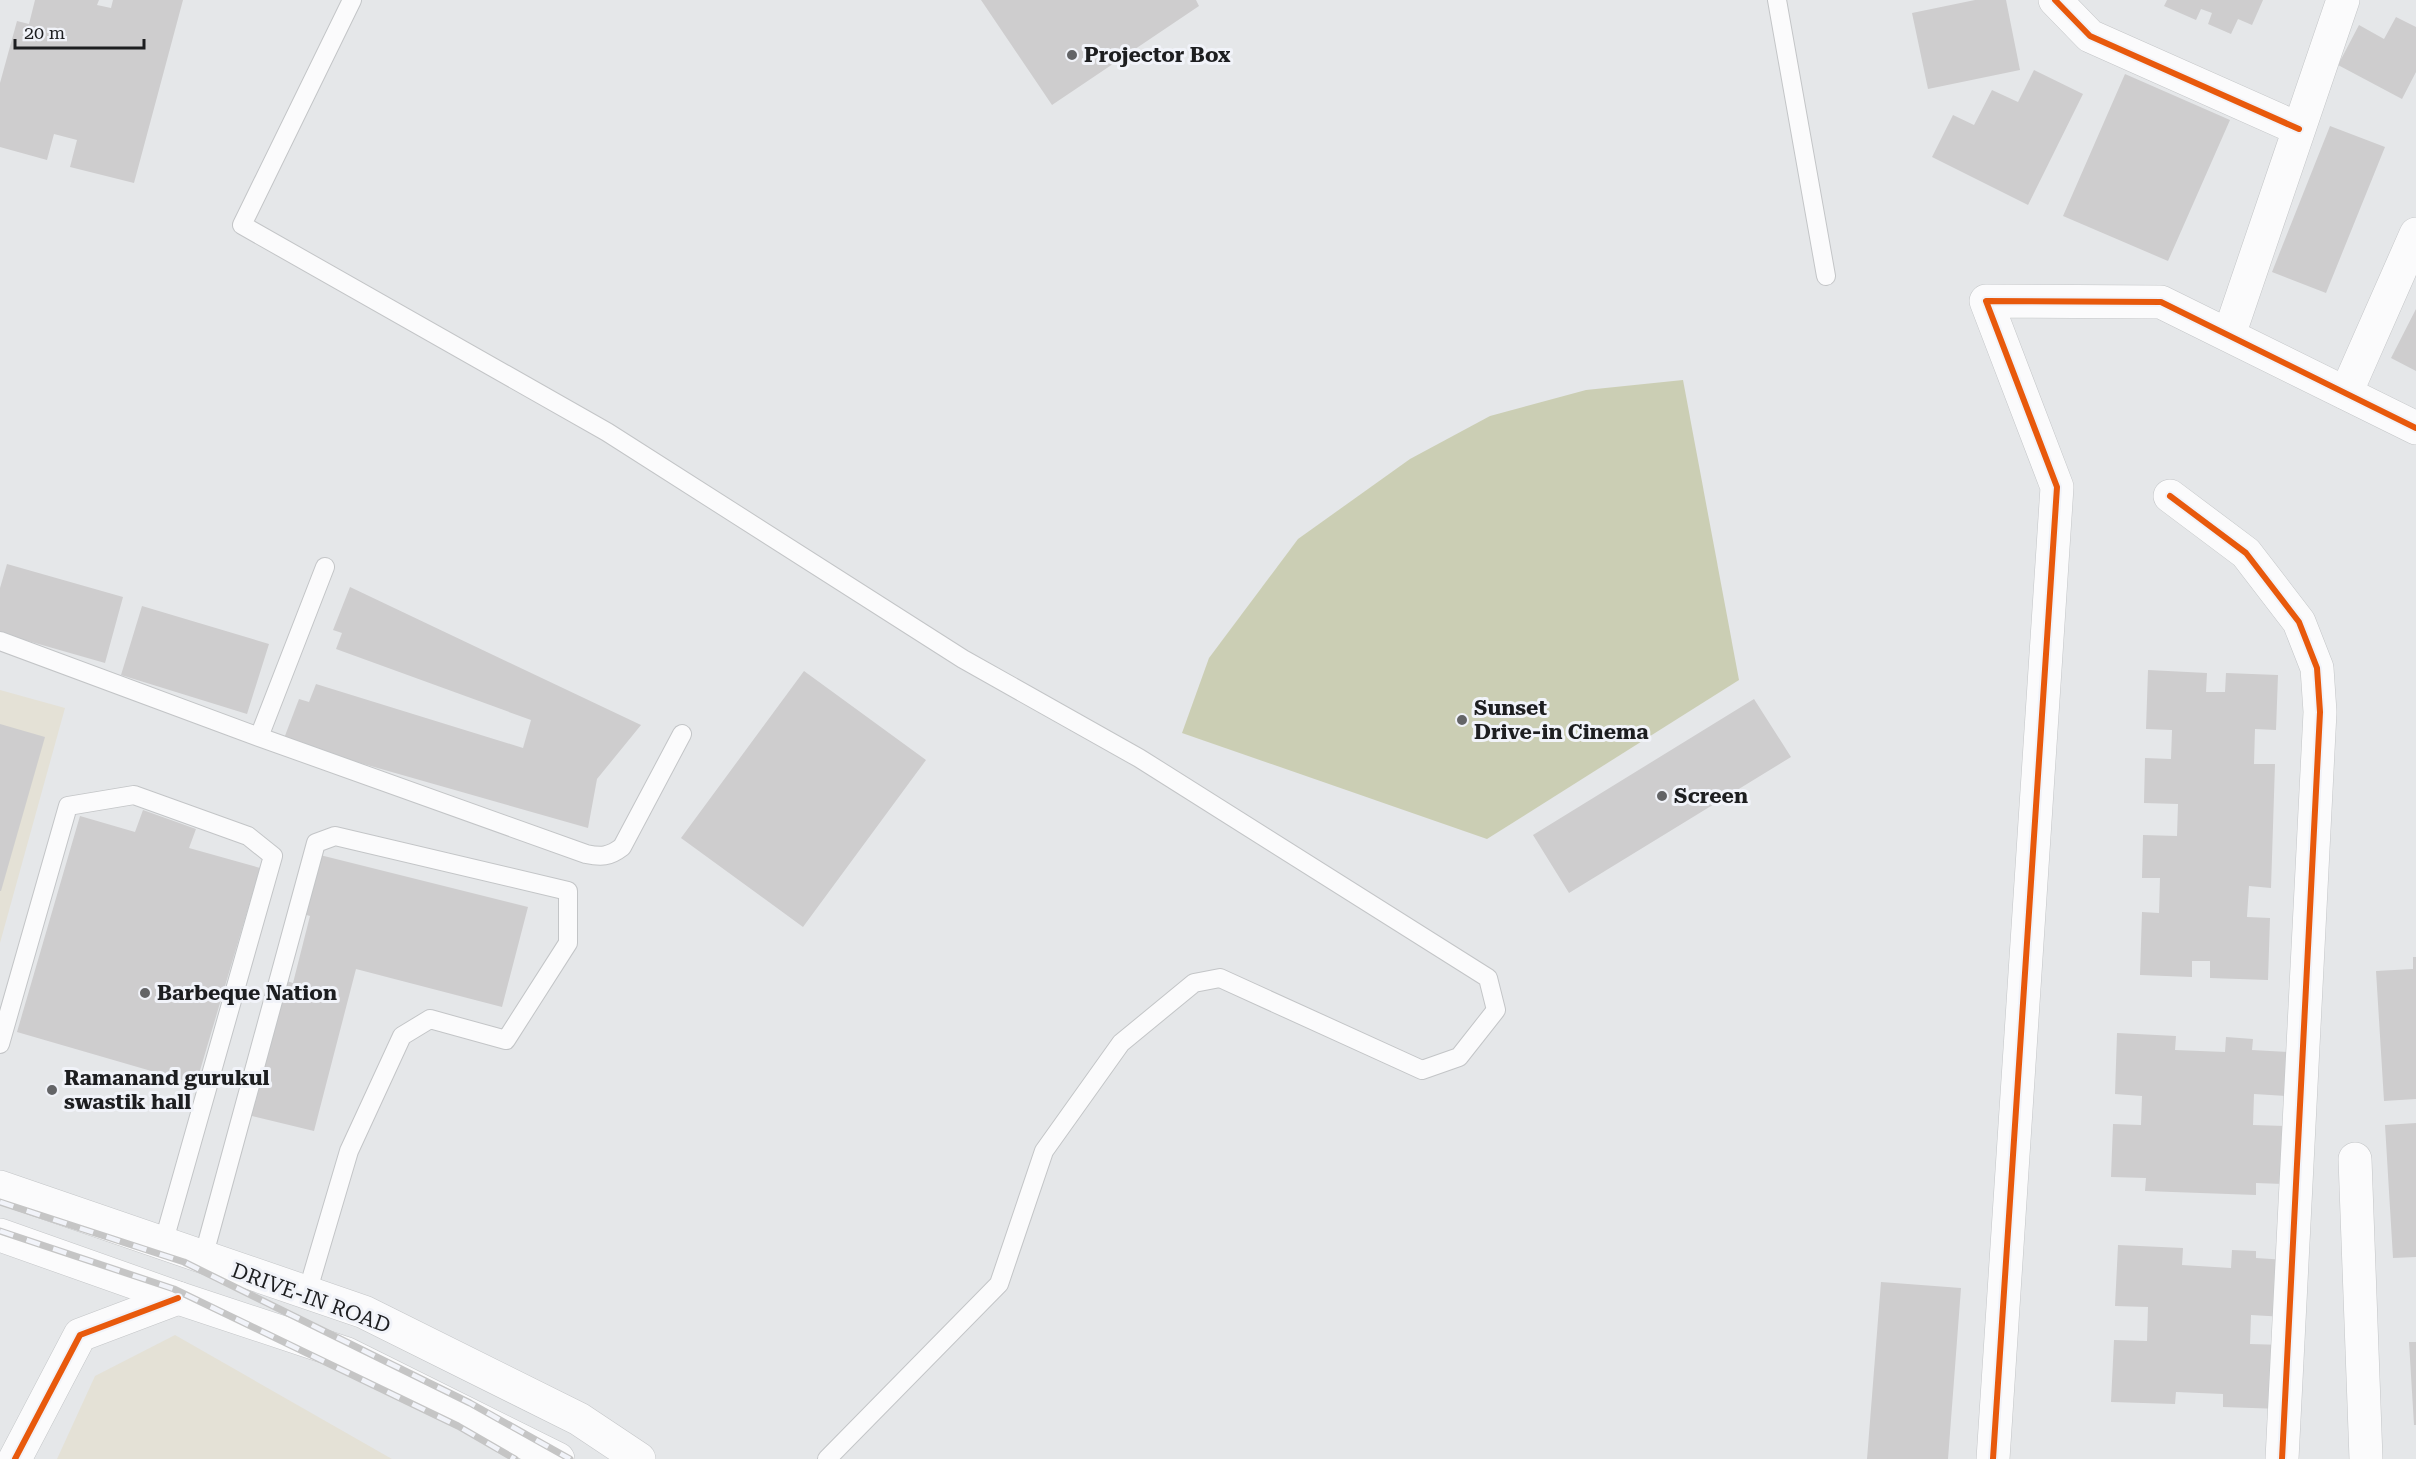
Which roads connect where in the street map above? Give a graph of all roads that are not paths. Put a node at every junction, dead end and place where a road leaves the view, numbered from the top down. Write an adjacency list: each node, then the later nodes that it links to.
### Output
1 (352, 0): 27 (lane)
2 (1777, 0): 7 (lane)
3 (2055, 0): 5 (street)
4 (2343, 0): 5 (street)
5 (2299, 129): 8 (street)
6 (2416, 234): 9 (street)
7 (1826, 276)
8 (2229, 335): 9 (street); 28 (street)
9 (2346, 393): 10 (street)
10 (2416, 428)
11 (2170, 496): 29 (street)
12 (325, 567): 15 (lane)
13 (0, 641): 15 (lane)
14 (682, 734): 15 (lane)
15 (259, 737)
16 (0, 1044): 20 (lane)
17 (2355, 1159): 30 (street)
18 (0, 1187): 20 (street, DRIVE-IN ROAD)
19 (0, 1235): 23 (street, DRIVE-IN ROAD)
20 (163, 1244): 21 (street, DRIVE-IN ROAD)
21 (203, 1258): 22 (street, DRIVE-IN ROAD); 22 (lane)
22 (307, 1293): 26 (street, DRIVE-IN ROAD)
23 (178, 1298): 24 (street); 25 (street, DRIVE-IN ROAD)
24 (15, 1459)
25 (558, 1459)
26 (639, 1459)
27 (827, 1459)
28 (1993, 1459)
29 (2282, 1459)
30 (2366, 1459)

